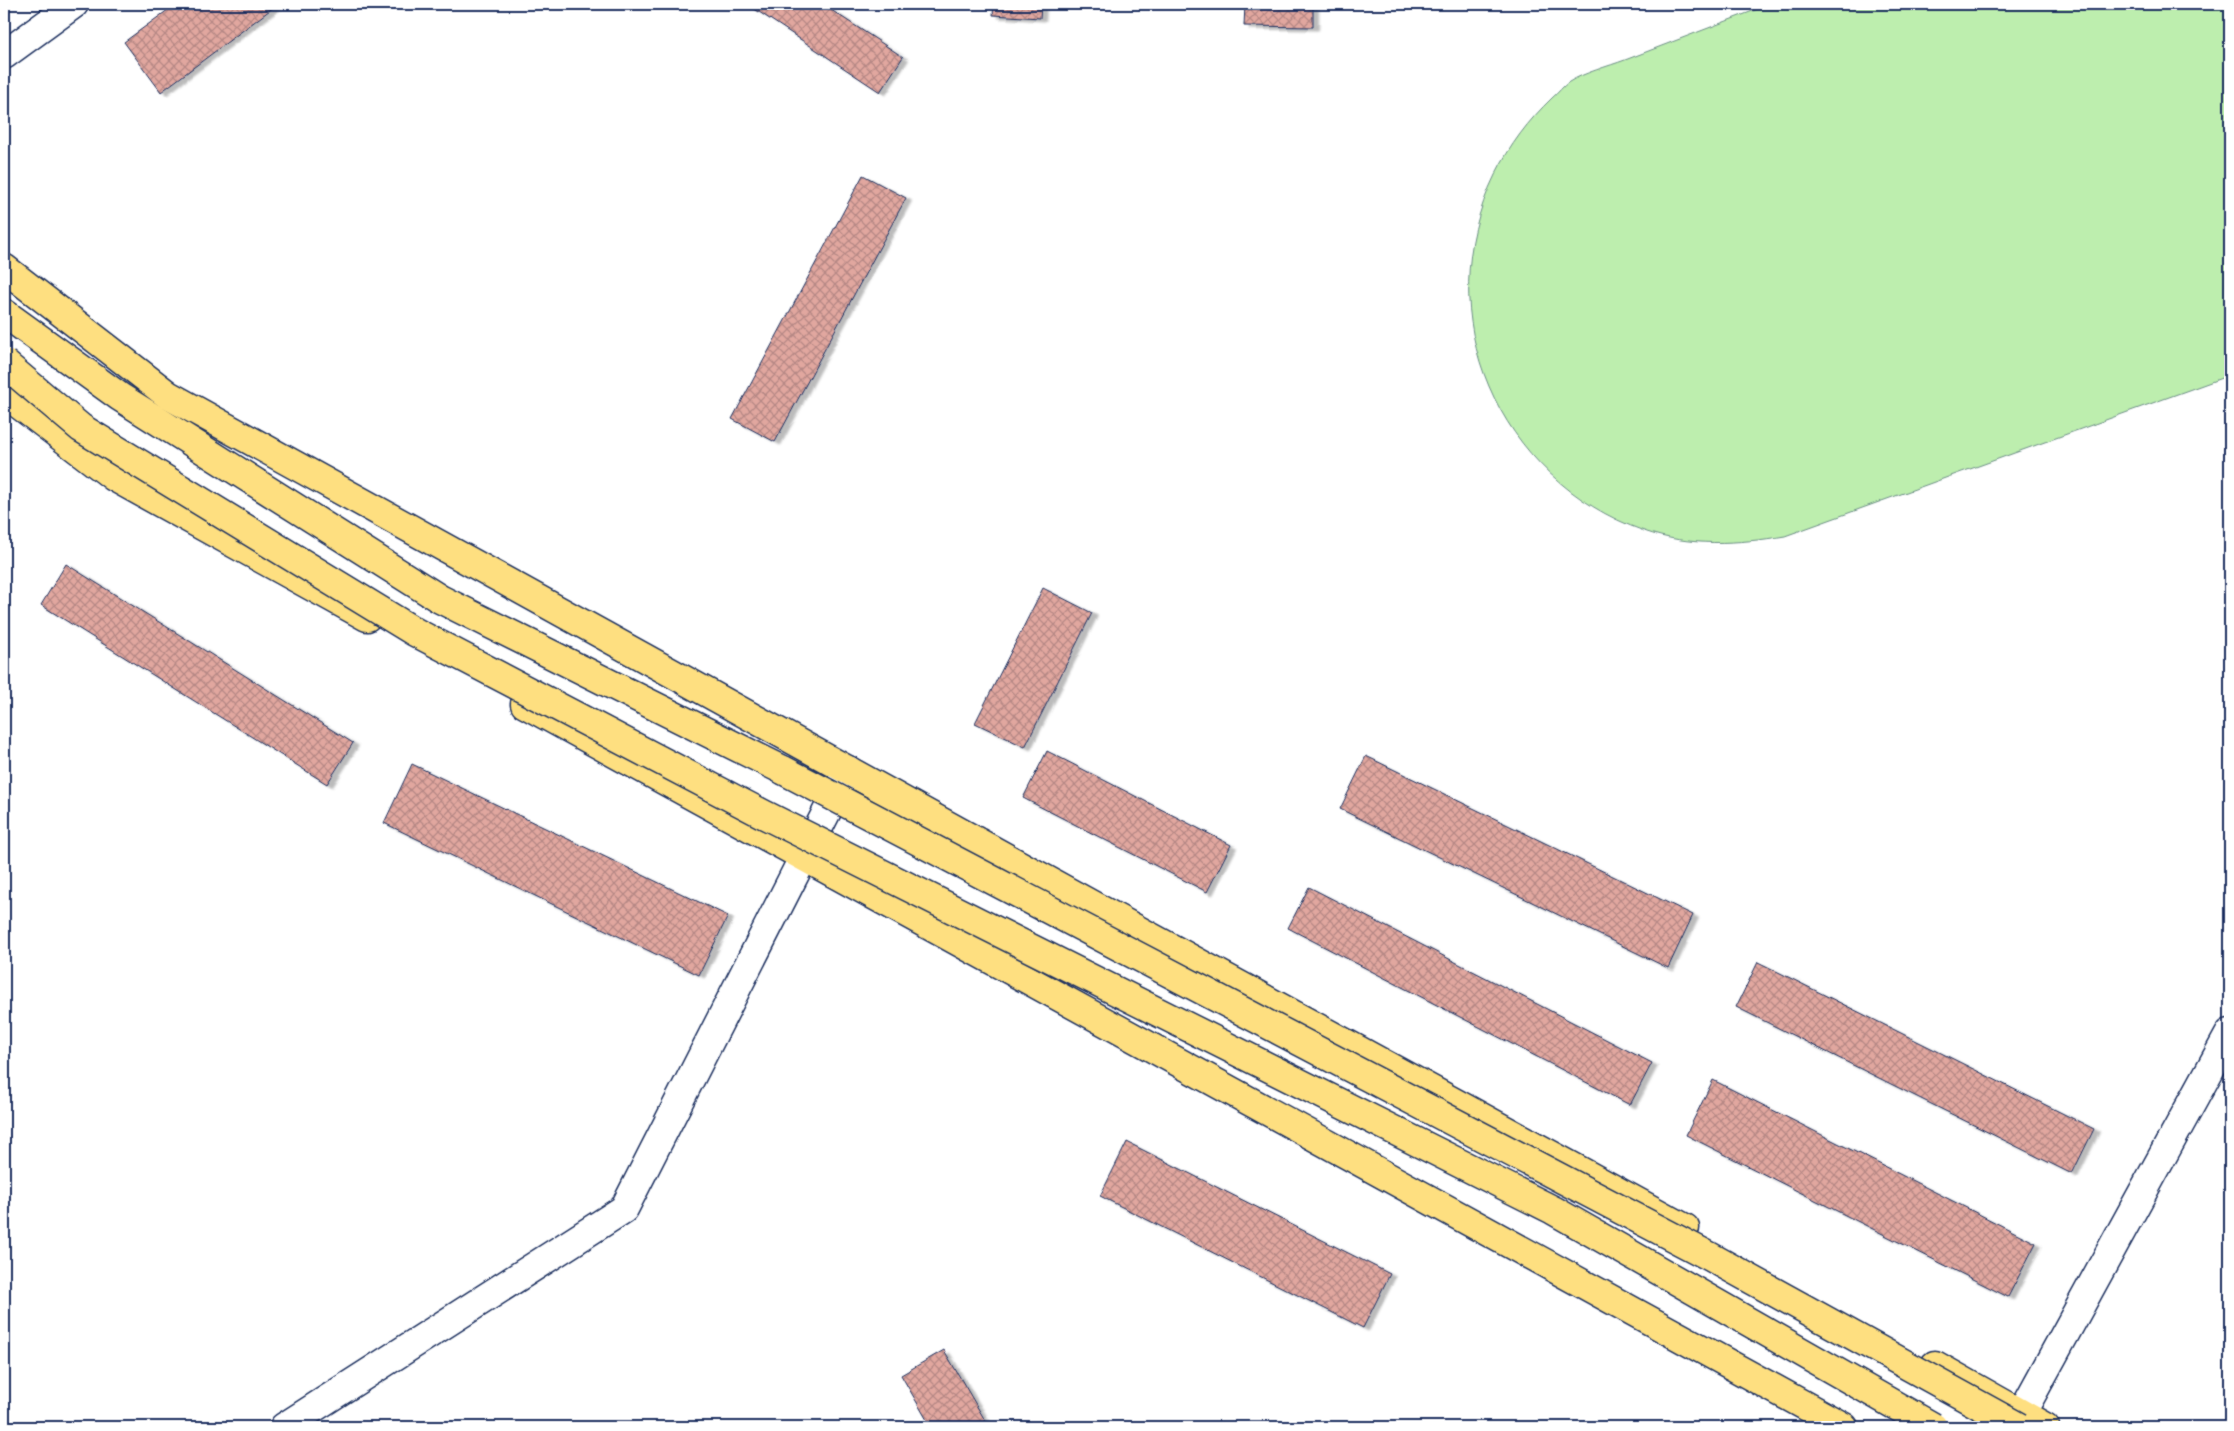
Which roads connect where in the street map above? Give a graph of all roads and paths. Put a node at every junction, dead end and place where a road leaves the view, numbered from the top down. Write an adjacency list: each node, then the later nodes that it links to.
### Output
1 (74, 4): 2 (street)
2 (4, 55)
3 (4, 268): 7 (main road)
4 (4, 313): 10 (main road, bridge)
5 (4, 363): 13 (main road, bridge)
6 (4, 393): 8 (main road)
7 (848, 770): 8 (street); 10 (main road)
8 (804, 858): 11 (street); 12 (main road)
9 (2230, 1032): 10 (street)
10 (2025, 1424)
11 (284, 1427)
12 (1844, 1427)
13 (1933, 1427)

